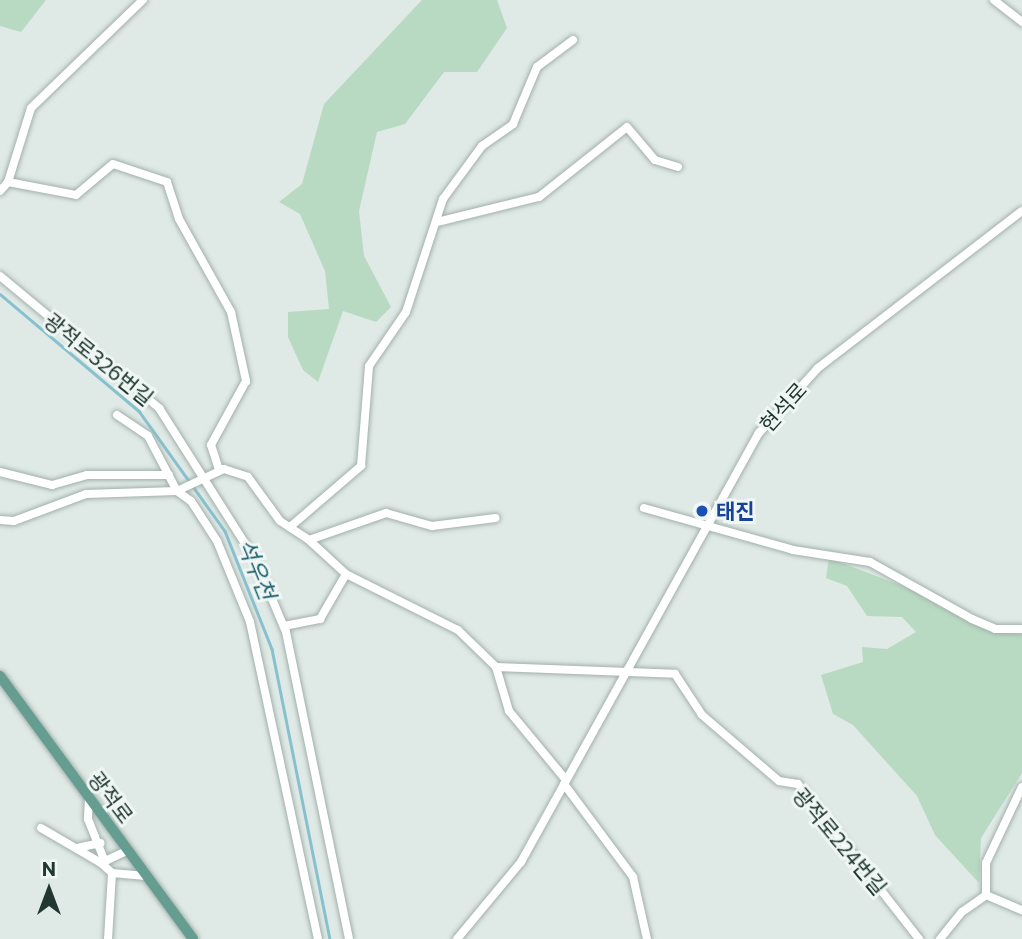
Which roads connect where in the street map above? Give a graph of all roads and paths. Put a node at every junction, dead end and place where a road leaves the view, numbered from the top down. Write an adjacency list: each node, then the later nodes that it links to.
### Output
1 (132, 0): 4 (street)
2 (143, 0): 4 (street)
3 (994, 0): 5 (street)
4 (135, 13): 8 (street)
5 (1022, 22)
6 (573, 40): 11 (street)
7 (678, 167): 11 (street)
8 (8, 182): 9 (street); 14 (street)
9 (0, 191)
10 (1022, 211): 22 (street, 현석로)
11 (437, 222): 23 (street)
12 (0, 276): 16 (street, 광적로326번길)
13 (117, 415): 17 (street, 광적로326번길)
14 (219, 469): 16 (street); 23 (street)
15 (0, 472): 17 (street)
16 (205, 473): 18 (street); 26 (street, 광적로326번길)
17 (169, 475): 18 (street, 광적로326번길)
18 (179, 490): 21 (street); 45 (street, 광적로326번길)
19 (644, 508): 22 (street)
20 (495, 518): 24 (street)
21 (0, 520)
22 (706, 522): 27 (street); 29 (street, 현석로)
23 (290, 527): 24 (street)
24 (309, 540): 25 (street)
25 (346, 574): 26 (street); 28 (street)
26 (284, 626): 46 (street, 광적로326번길)
27 (1022, 629)
28 (496, 667): 29 (street); 31 (street)
29 (625, 671): 31 (street, 현석로); 49 (street, 광적로224번길)
30 (0, 676): 33 (main road, 광적로)
31 (565, 782): 47 (street, 현석로); 48 (street)
32 (1022, 787): 41 (street)
33 (89, 798): 35 (street); 37 (main road, 광적로)
34 (41, 828): 36 (street)
35 (100, 843): 36 (street); 38 (street)
36 (77, 848): 38 (street)
37 (127, 851): 38 (street); 40 (main road, 광적로)
38 (103, 862): 39 (street)
39 (111, 873): 40 (street); 43 (street)
40 (146, 876): 44 (main road, 광적로)
41 (986, 895): 42 (street); 50 (street)
42 (1022, 910)
43 (108, 939)
44 (194, 939)
45 (318, 939)
46 (349, 939)
47 (457, 939)
48 (647, 939)
49 (919, 939)
50 (940, 939)

